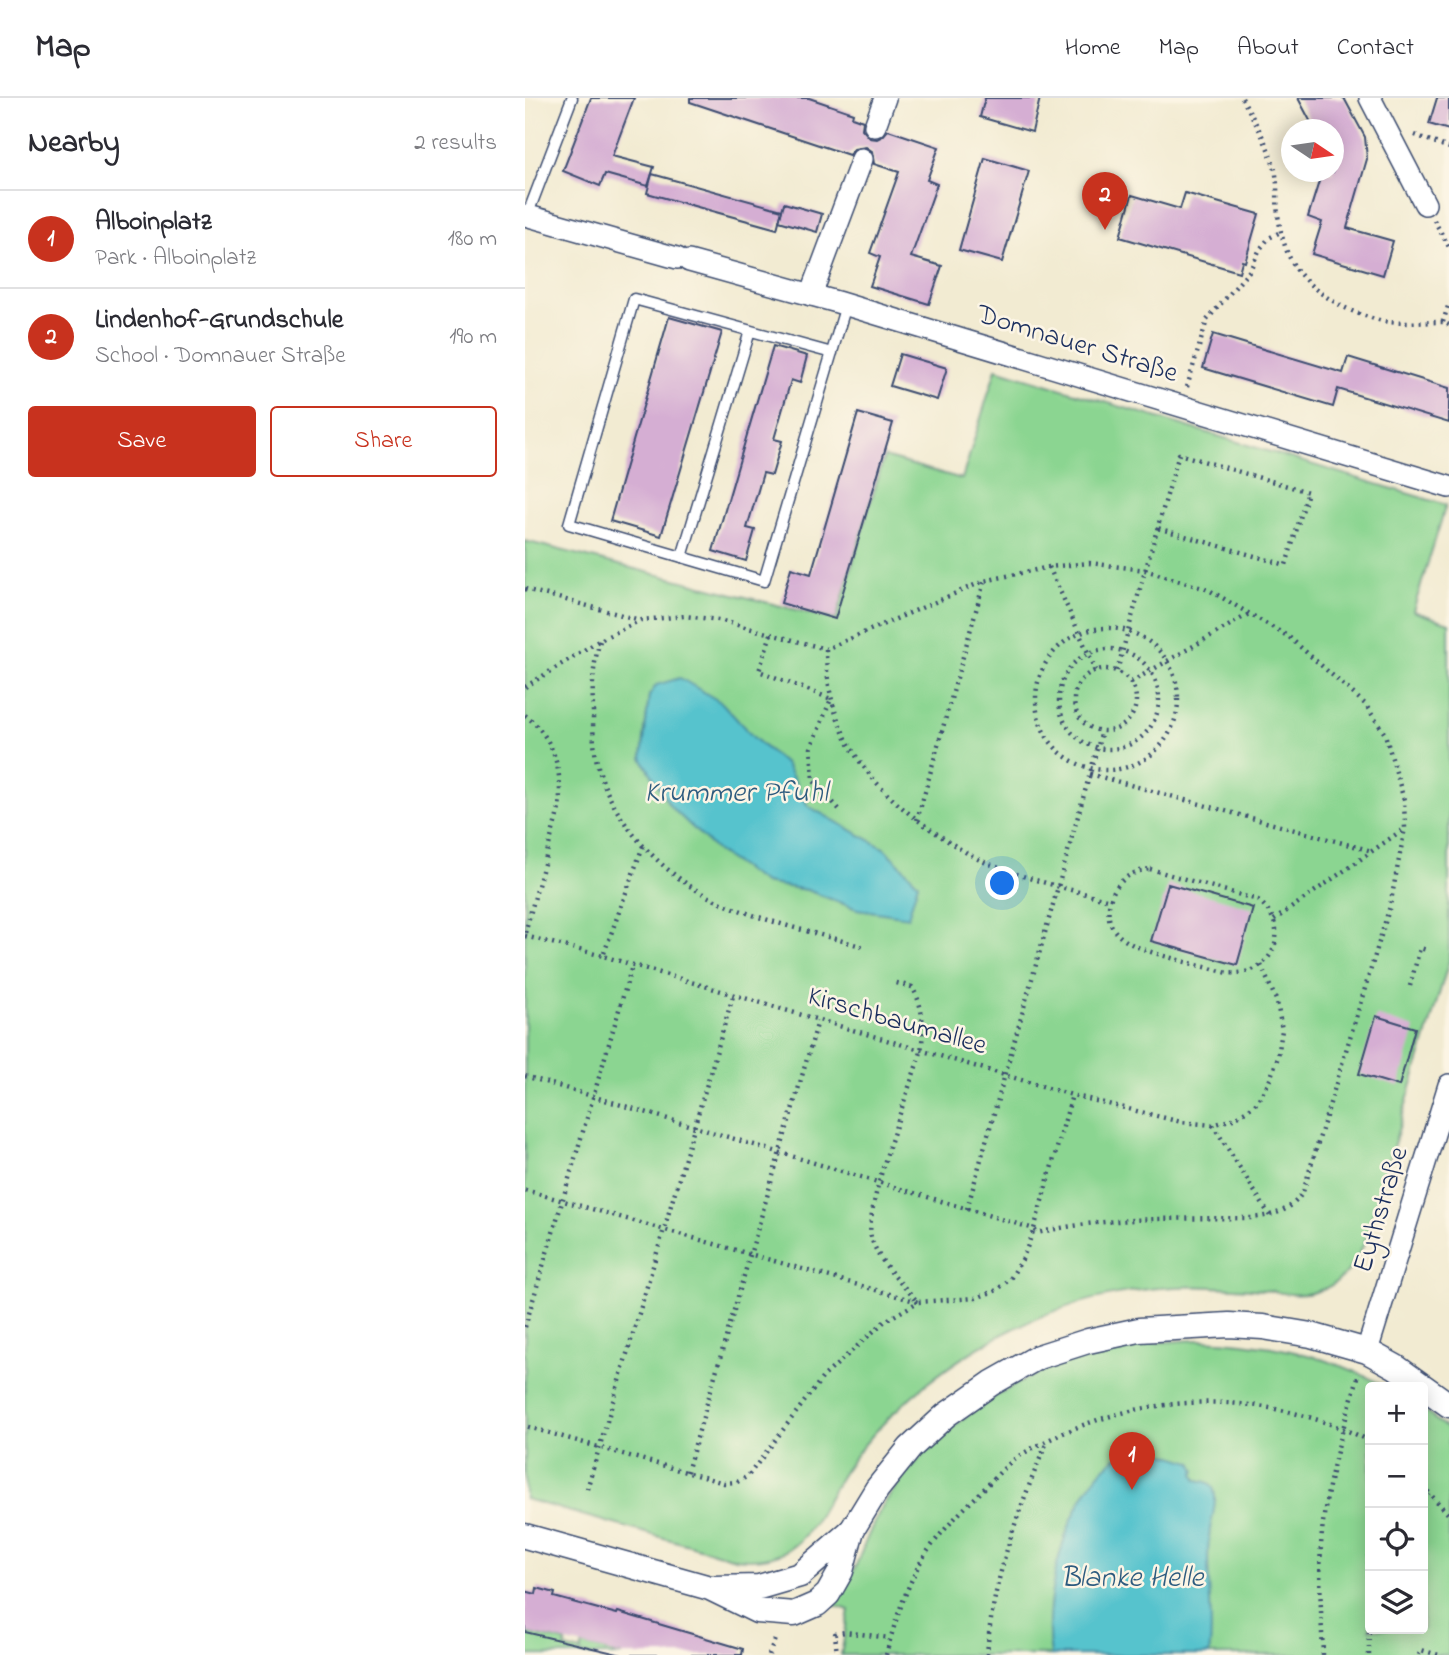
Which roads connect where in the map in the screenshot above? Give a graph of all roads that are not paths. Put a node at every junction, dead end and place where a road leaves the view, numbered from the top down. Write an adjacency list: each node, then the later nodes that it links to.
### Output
1 (572, 98): 7 (lane)
2 (885, 98): 4 (street)
3 (1370, 98): 6 (street)
4 (875, 126)
5 (862, 159): 8 (street)
6 (1425, 204)
7 (526, 215): 8 (street, Domnauer Straße)
8 (811, 295): 9 (street, Domnauer Straße)
9 (846, 305): 11 (lane); 12 (street, Domnauer Straße)
10 (750, 331): 11 (lane); 13 (lane); 13 (lane)
11 (832, 353): 13 (lane)
12 (1449, 487)
13 (682, 557)
14 (1449, 1085): 15 (street, Eythstraße)
15 (1367, 1351): 16 (street); 17 (street)
16 (1449, 1405)
17 (852, 1530): 19 (street); 19 (street)
18 (525, 1536): 19 (street)
19 (710, 1588)

